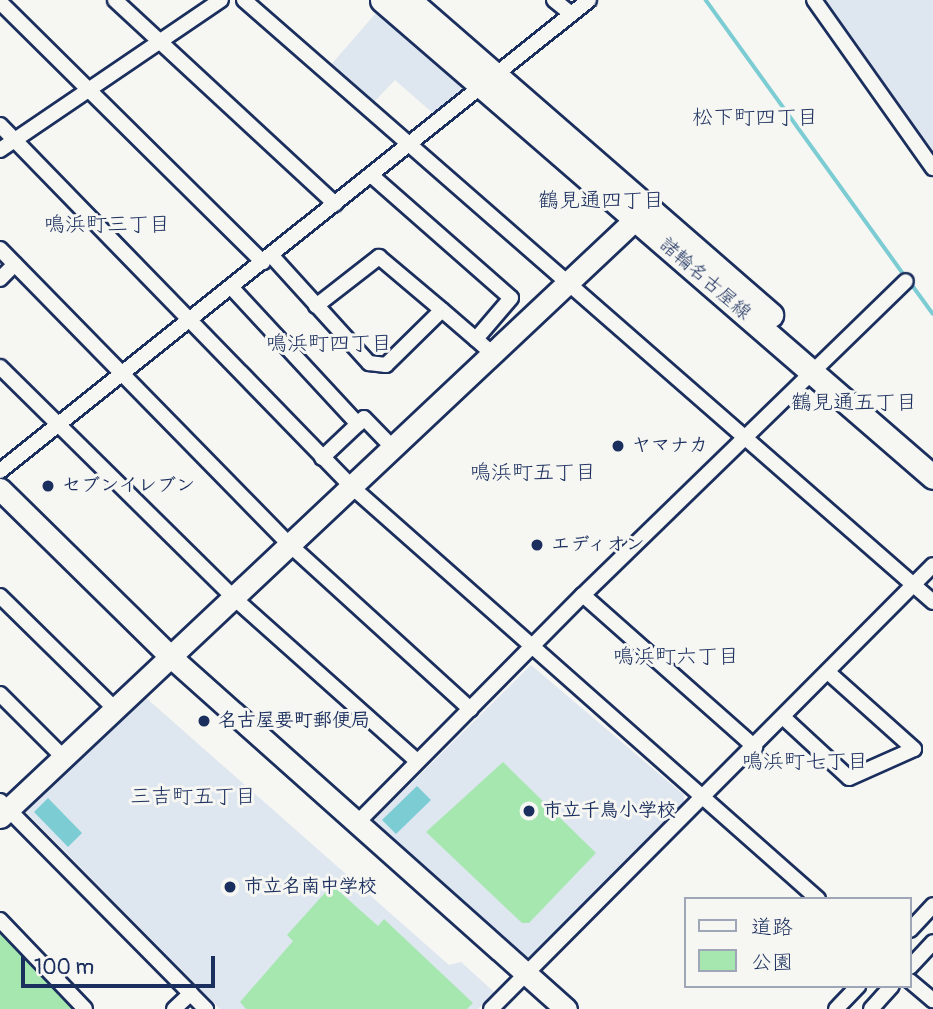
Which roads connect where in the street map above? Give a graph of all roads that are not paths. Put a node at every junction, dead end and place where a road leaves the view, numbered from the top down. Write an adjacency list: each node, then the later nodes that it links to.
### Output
1 (115, 0): 11 (street)
2 (221, 0): 11 (street)
3 (244, 0): 16 (street)
4 (382, 0): 12 (main road, 諸輪名古屋線)
5 (409, 0): 12 (main road, 諸輪名古屋線)
6 (554, 0): 10 (street)
7 (589, 0): 10 (street)
8 (814, 0): 18 (street)
9 (0, 2): 13 (street)
10 (571, 14): 12 (street)
11 (160, 42): 13 (street); 20 (street)
12 (488, 81): 16 (street); 21 (main road, 諸輪名古屋線)
13 (88, 91): 15 (street); 23 (street)
14 (0, 125): 15 (street)
15 (15, 141): 17 (street); 31 (street)
16 (410, 144): 19 (street); 27 (street)
17 (0, 150)
18 (933, 168)
19 (371, 176): 20 (street); 32 (street)
20 (335, 205): 23 (street)
21 (641, 214): 27 (street); 35 (main road, 諸輪名古屋線)
22 (0, 249): 24 (street)
23 (267, 259): 28 (street); 29 (street)
24 (15, 264): 25 (street); 36 (street)
25 (0, 279)
26 (906, 282): 35 (street)
27 (569, 284): 33 (street); 39 (street)
28 (231, 287): 31 (street); 37 (street)
29 (316, 306): 30 (street); 30 (street)
30 (442, 310): 32 (street)
31 (189, 321): 36 (street); 42 (street)
32 (476, 339): 33 (street)
33 (493, 354): 40 (street)
34 (0, 367): 38 (street)
35 (820, 368): 39 (street); 41 (main road, 諸輪名古屋線); 44 (main road, 諸輪名古屋線)
36 (123, 374): 38 (street); 47 (street)
37 (358, 424): 40 (street); 42 (street)
38 (58, 425): 43 (street); 52 (street)
39 (746, 440): 49 (street); 50 (street)
40 (393, 448): 45 (street)
41 (933, 456)
42 (323, 458): 45 (street)
43 (0, 471)
44 (933, 477)
45 (352, 487): 47 (street); 54 (street)
46 (0, 489): 55 (street)
47 (290, 545): 52 (street); 59 (street)
48 (933, 565): 49 (street)
49 (913, 584): 53 (street); 56 (street)
50 (583, 595): 54 (street); 61 (street)
51 (0, 596): 58 (street)
52 (234, 598): 55 (street); 63 (street)
53 (933, 602)
54 (533, 648): 59 (street); 64 (street)
55 (170, 657): 58 (street); 66 (street)
56 (828, 672): 60 (street); 60 (street)
57 (0, 694): 62 (street)
58 (115, 709): 62 (street)
59 (470, 709): 63 (street)
60 (784, 718): 61 (street)
61 (755, 747): 64 (street)
62 (65, 759): 65 (street)
63 (417, 761): 66 (street)
64 (705, 799): 67 (street); 73 (street)
65 (3, 809): 77 (street)
66 (359, 821): 73 (street)
67 (816, 897)
68 (933, 905): 70 (street)
69 (0, 919): 79 (street)
70 (912, 928)
71 (933, 942): 72 (street)
72 (912, 965)
73 (526, 974): 82 (street); 83 (street)
74 (912, 983): 78 (street)
75 (856, 988): 84 (street)
76 (890, 988): 85 (street)
77 (191, 993): 80 (street); 81 (street)
78 (933, 1000)
79 (85, 1009)
80 (174, 1009)
81 (206, 1009)
82 (491, 1009)
83 (566, 1009)
84 (836, 1009)
85 (871, 1009)

